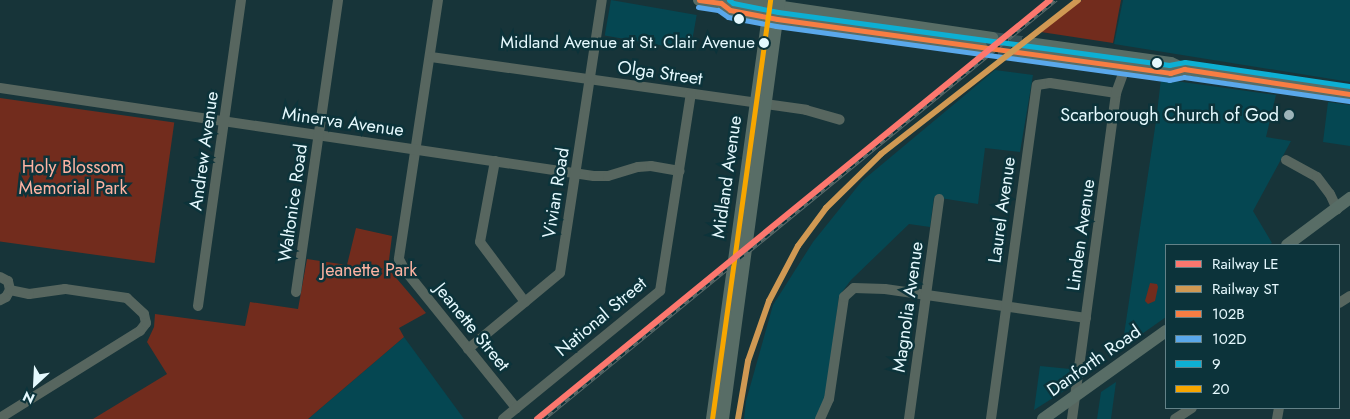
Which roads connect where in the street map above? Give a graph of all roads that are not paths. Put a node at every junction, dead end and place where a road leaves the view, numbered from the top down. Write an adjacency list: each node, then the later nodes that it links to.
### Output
1 (241, 0): 20 (street, Andrew Avenue)
2 (338, 0): 21 (street, Waltonice Road)
3 (438, 0): 11 (street, Jeanette Street)
4 (602, 0): 13 (street, Vivian Road)
5 (699, 0): 6 (main road)
6 (774, 8): 7 (main road); 9 (main road); 18 (main road, Midland Avenue)
7 (992, 38)
8 (1028, 43): 12 (main road)
9 (981, 47)
10 (1016, 52): 12 (main road)
11 (431, 56): 13 (street, Olga Street); 22 (street, Jeanette Street)
12 (1128, 61): 15 (street, Linden Avenue); 17 (main road)
13 (590, 79): 16 (street, Olga Street); 26 (street, Vivian Road)
14 (0, 88): 20 (street, Minerva Avenue)
15 (1116, 93): 38 (street, Laurel Avenue); 39 (street, Linden Avenue)
16 (691, 94): 18 (street, Olga Street); 25 (street, National Street)
17 (1350, 94)
18 (760, 104): 19 (street, Olga Street); 47 (main road, Midland Avenue); 48 (main road, Midland Avenue)
19 (840, 120)
20 (224, 121): 21 (street, Minerva Avenue); 37 (street, Andrew Avenue)
21 (319, 135): 22 (street, Minerva Avenue); 33 (street, Waltonice Road)
22 (417, 150): 24 (street, Minerva Avenue); 41 (street, Jeanette Street)
23 (1286, 160): 29 (street)
24 (495, 161): 26 (street, Minerva Avenue); 36 (street)
25 (680, 171): 26 (street, Minerva Avenue); 43 (street, National Street)
26 (576, 173): 36 (street, Vivian Road)
27 (1350, 198): 29 (main road)
28 (939, 199): 34 (street, Magnolia Avenue)
29 (1337, 209): 30 (main road)
30 (1288, 244)
31 (0, 277): 32 (street)
32 (10, 290): 35 (street); 45 (street)
33 (296, 292)
34 (925, 296): 38 (street); 49 (street); 50 (street, Magnolia Avenue)
35 (0, 300)
36 (525, 302): 41 (street, Vivian Road)
37 (198, 306)
38 (1005, 307): 39 (street); 51 (street, Laurel Avenue)
39 (1086, 318): 42 (street, Linden Avenue)
40 (1165, 332): 42 (main road, Danforth Road)
41 (468, 349): 43 (street, Jeanette Street)
42 (1076, 396): 52 (main road, Danforth Road); 53 (street, Linden Avenue)
43 (516, 408): 46 (street, National Street)
44 (1190, 409): 54 (street)
45 (0, 418)
46 (503, 419)
47 (712, 419)
48 (723, 419)
49 (820, 419)
50 (909, 419)
51 (991, 419)
52 (1043, 419)
53 (1072, 419)
54 (1175, 419)

